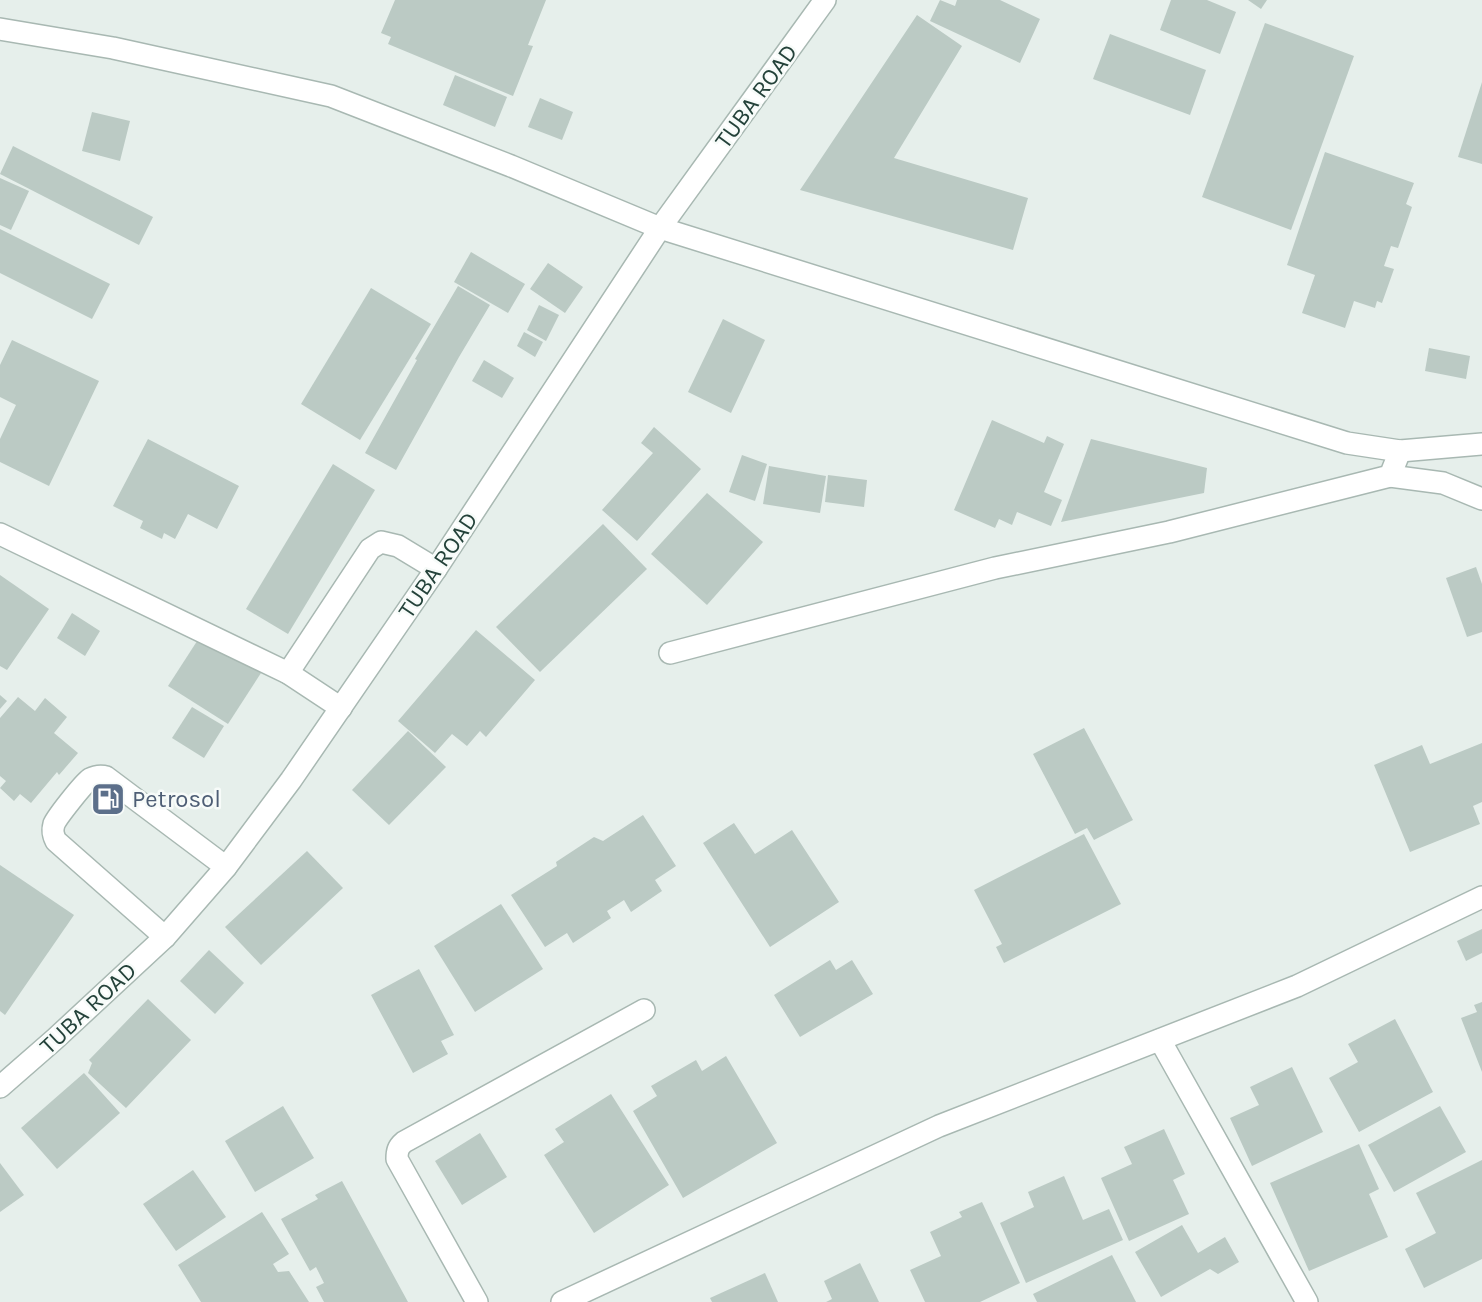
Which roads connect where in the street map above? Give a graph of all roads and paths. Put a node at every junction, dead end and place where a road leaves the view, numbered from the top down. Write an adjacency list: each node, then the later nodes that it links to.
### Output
1 (825, 0): 3 (street, TUBA ROAD)
2 (0, 29): 3 (street)
3 (660, 228): 5 (street); 9 (street, TUBA ROAD)
4 (1482, 444): 5 (street)
5 (1401, 451): 6 (street)
6 (1390, 476): 7 (street); 10 (street)
7 (1482, 499)
8 (0, 534): 11 (street)
9 (436, 569): 11 (street); 12 (street, TUBA ROAD)
10 (670, 653)
11 (288, 673): 12 (street)
12 (341, 708): 13 (street, TUBA ROAD)
13 (226, 867): 15 (street, TUBA ROAD); 15 (street)
14 (1482, 898): 17 (street)
15 (165, 937): 18 (street, TUBA ROAD)
16 (644, 1010): 19 (street)
17 (1160, 1040): 20 (street); 21 (street)
18 (0, 1087)
19 (477, 1302)
20 (562, 1302)
21 (1307, 1302)

